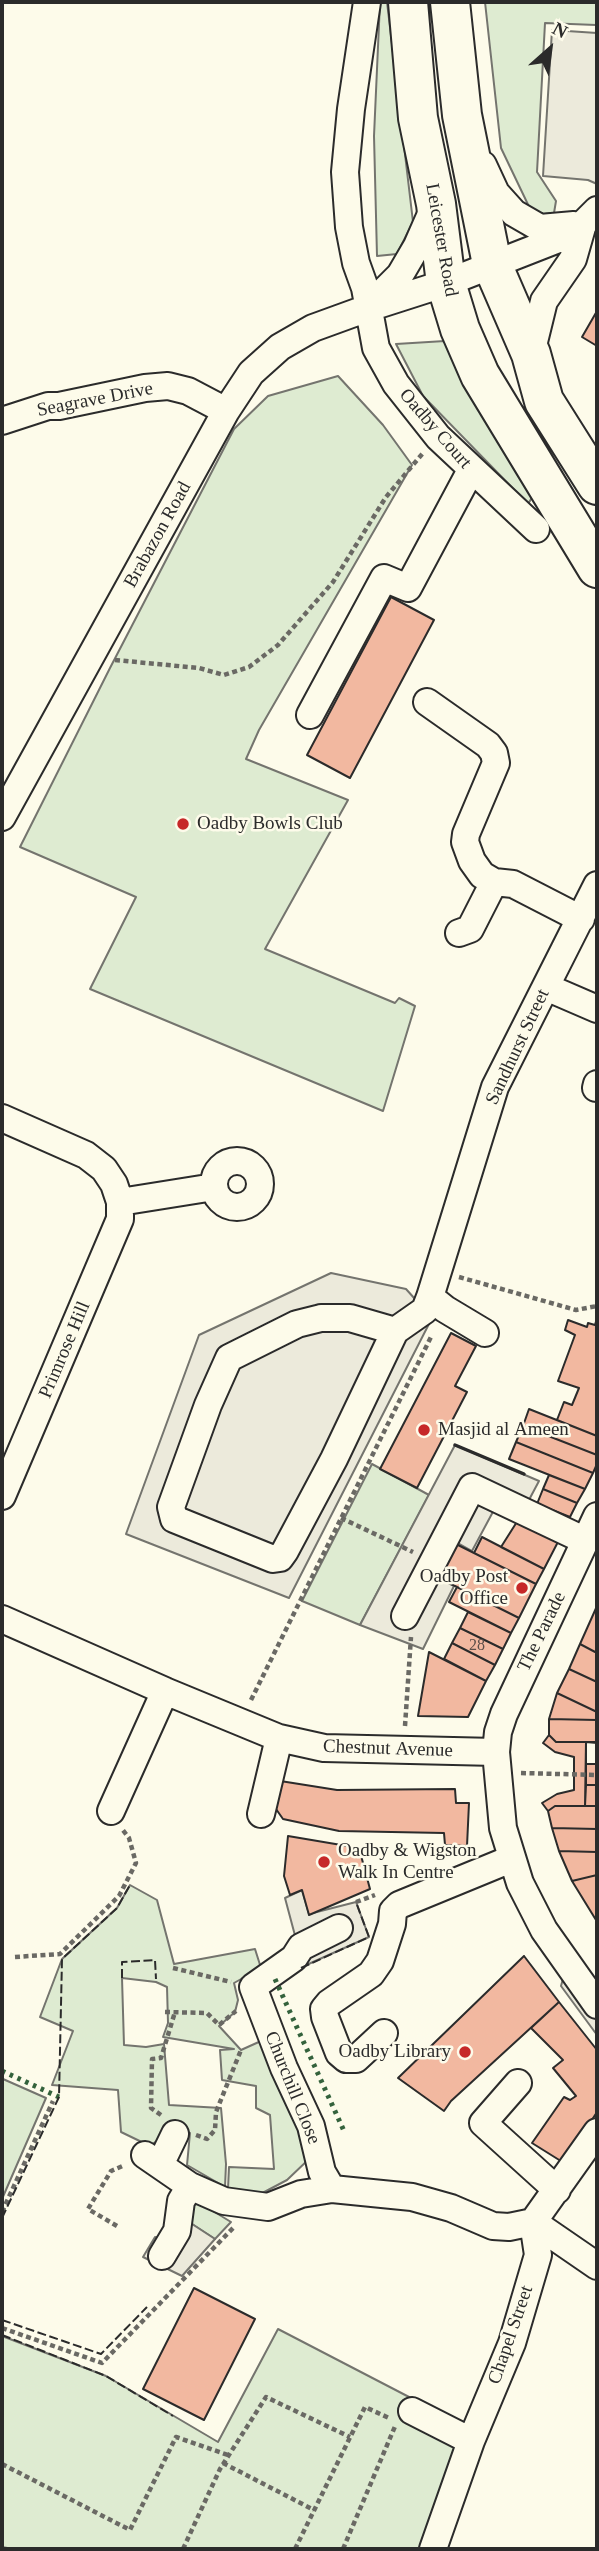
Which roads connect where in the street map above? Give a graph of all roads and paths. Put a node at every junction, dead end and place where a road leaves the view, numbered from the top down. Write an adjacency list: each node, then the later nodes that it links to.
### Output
1 (367, 2): 10 (street, Oadby Court)
2 (408, 2): 6 (highway, Leicester Road)
3 (440, 2): 9 (highway)
4 (450, 2): 5 (highway)
5 (462, 115): 7 (street); 8 (highway)
6 (436, 204): 9 (highway, Leicester Road); 10 (street, Brabazon Road)
7 (593, 211): 8 (street, Brabazon Road); 11 (street)
8 (492, 264): 9 (street, Brabazon Road); 11 (highway); 19 (highway)
9 (446, 283): 10 (street, Brabazon Road); 19 (highway, Leicester Road)
10 (368, 308): 13 (street, Brabazon Road); 15 (street, Oadby Court)
11 (531, 354): 12 (highway)
12 (544, 401): 17 (highway); 19 (highway)
13 (226, 411): 14 (street, Seagrave Drive); 20 (street, Brabazon Road)
14 (2, 421)
15 (438, 437): 16 (street, Oadby Court); 20 (path)
16 (471, 470): 18 (street, Oadby Court); 22 (street)
17 (597, 485)
18 (536, 529)
19 (594, 552)
20 (94, 650): 23 (street, Brabazon Road)
21 (427, 702): 24 (street)
22 (310, 715)
23 (2, 817)
24 (494, 882): 26 (street); 27 (street)
25 (597, 885): 26 (street, Sandhurst Street)
26 (580, 919): 28 (street, Sandhurst Street)
27 (459, 933)
28 (546, 987): 29 (street); 33 (street, Sandhurst Street)
29 (597, 1009)
30 (2, 1118): 32 (street)
31 (214, 1187): 32 (street)
32 (120, 1202): 38 (street, Primrose Hill)
33 (439, 1270): 34 (street, Sandhurst Street); 35 (path)
34 (438, 1303): 36 (street); 37 (street); 40 (path)
35 (597, 1307)
36 (395, 1331): 36 (street)
37 (485, 1333)
38 (2, 1496)
39 (597, 1516): 41 (street, The Parade)
40 (341, 1518): 42 (path); 46 (path)
41 (586, 1541): 42 (street); 49 (street, The Parade)
42 (433, 1562): 43 (street)
43 (405, 1616): 48 (path)
44 (2, 1619): 45 (street, Chestnut Avenue)
45 (164, 1691): 46 (street, Chestnut Avenue); 51 (street)
46 (239, 1723): 47 (street, Chestnut Avenue)
47 (279, 1738): 48 (street, Chestnut Avenue); 52 (street)
48 (403, 1751): 49 (street, Chestnut Avenue)
49 (497, 1762): 50 (path); 53 (street)
50 (597, 1774)
51 (111, 1811): 55 (path)
52 (261, 1814)
53 (511, 1859): 58 (street); 61 (street)
54 (339, 1928): 57 (street)
55 (15, 1957)
56 (173, 1968): 57 (path)
57 (243, 1993): 60 (path); 69 (street, Churchill Close)
58 (594, 1995)
59 (165, 2012): 60 (path)
60 (175, 2012): 65 (path)
61 (384, 2033)
62 (241, 2050): 65 (path)
63 (518, 2083): 70 (street)
64 (52, 2101): 72 (path)
65 (178, 2130): 67 (street)
66 (597, 2132): 70 (street)
67 (152, 2160): 68 (street); 74 (path)
68 (190, 2186): 71 (street); 75 (street)
69 (332, 2189): 71 (street); 73 (street)
70 (557, 2190): 73 (street)
71 (255, 2205): 77 (path)
72 (2, 2212)
73 (533, 2222): 76 (street); 80 (street, Chapel Street)
74 (117, 2226)
75 (162, 2256)
76 (597, 2266)
77 (2, 2328)
78 (406, 2420): 79 (path); 80 (street); 87 (path)
79 (350, 2437): 81 (path); 84 (path)
80 (471, 2441): 88 (street, Chapel Street)
81 (228, 2455): 82 (path); 83 (path)
82 (223, 2463): 84 (path); 85 (path)
83 (2, 2464)
84 (314, 2510): 86 (path)
85 (183, 2549)
86 (295, 2549)
87 (343, 2549)
88 (433, 2549)

